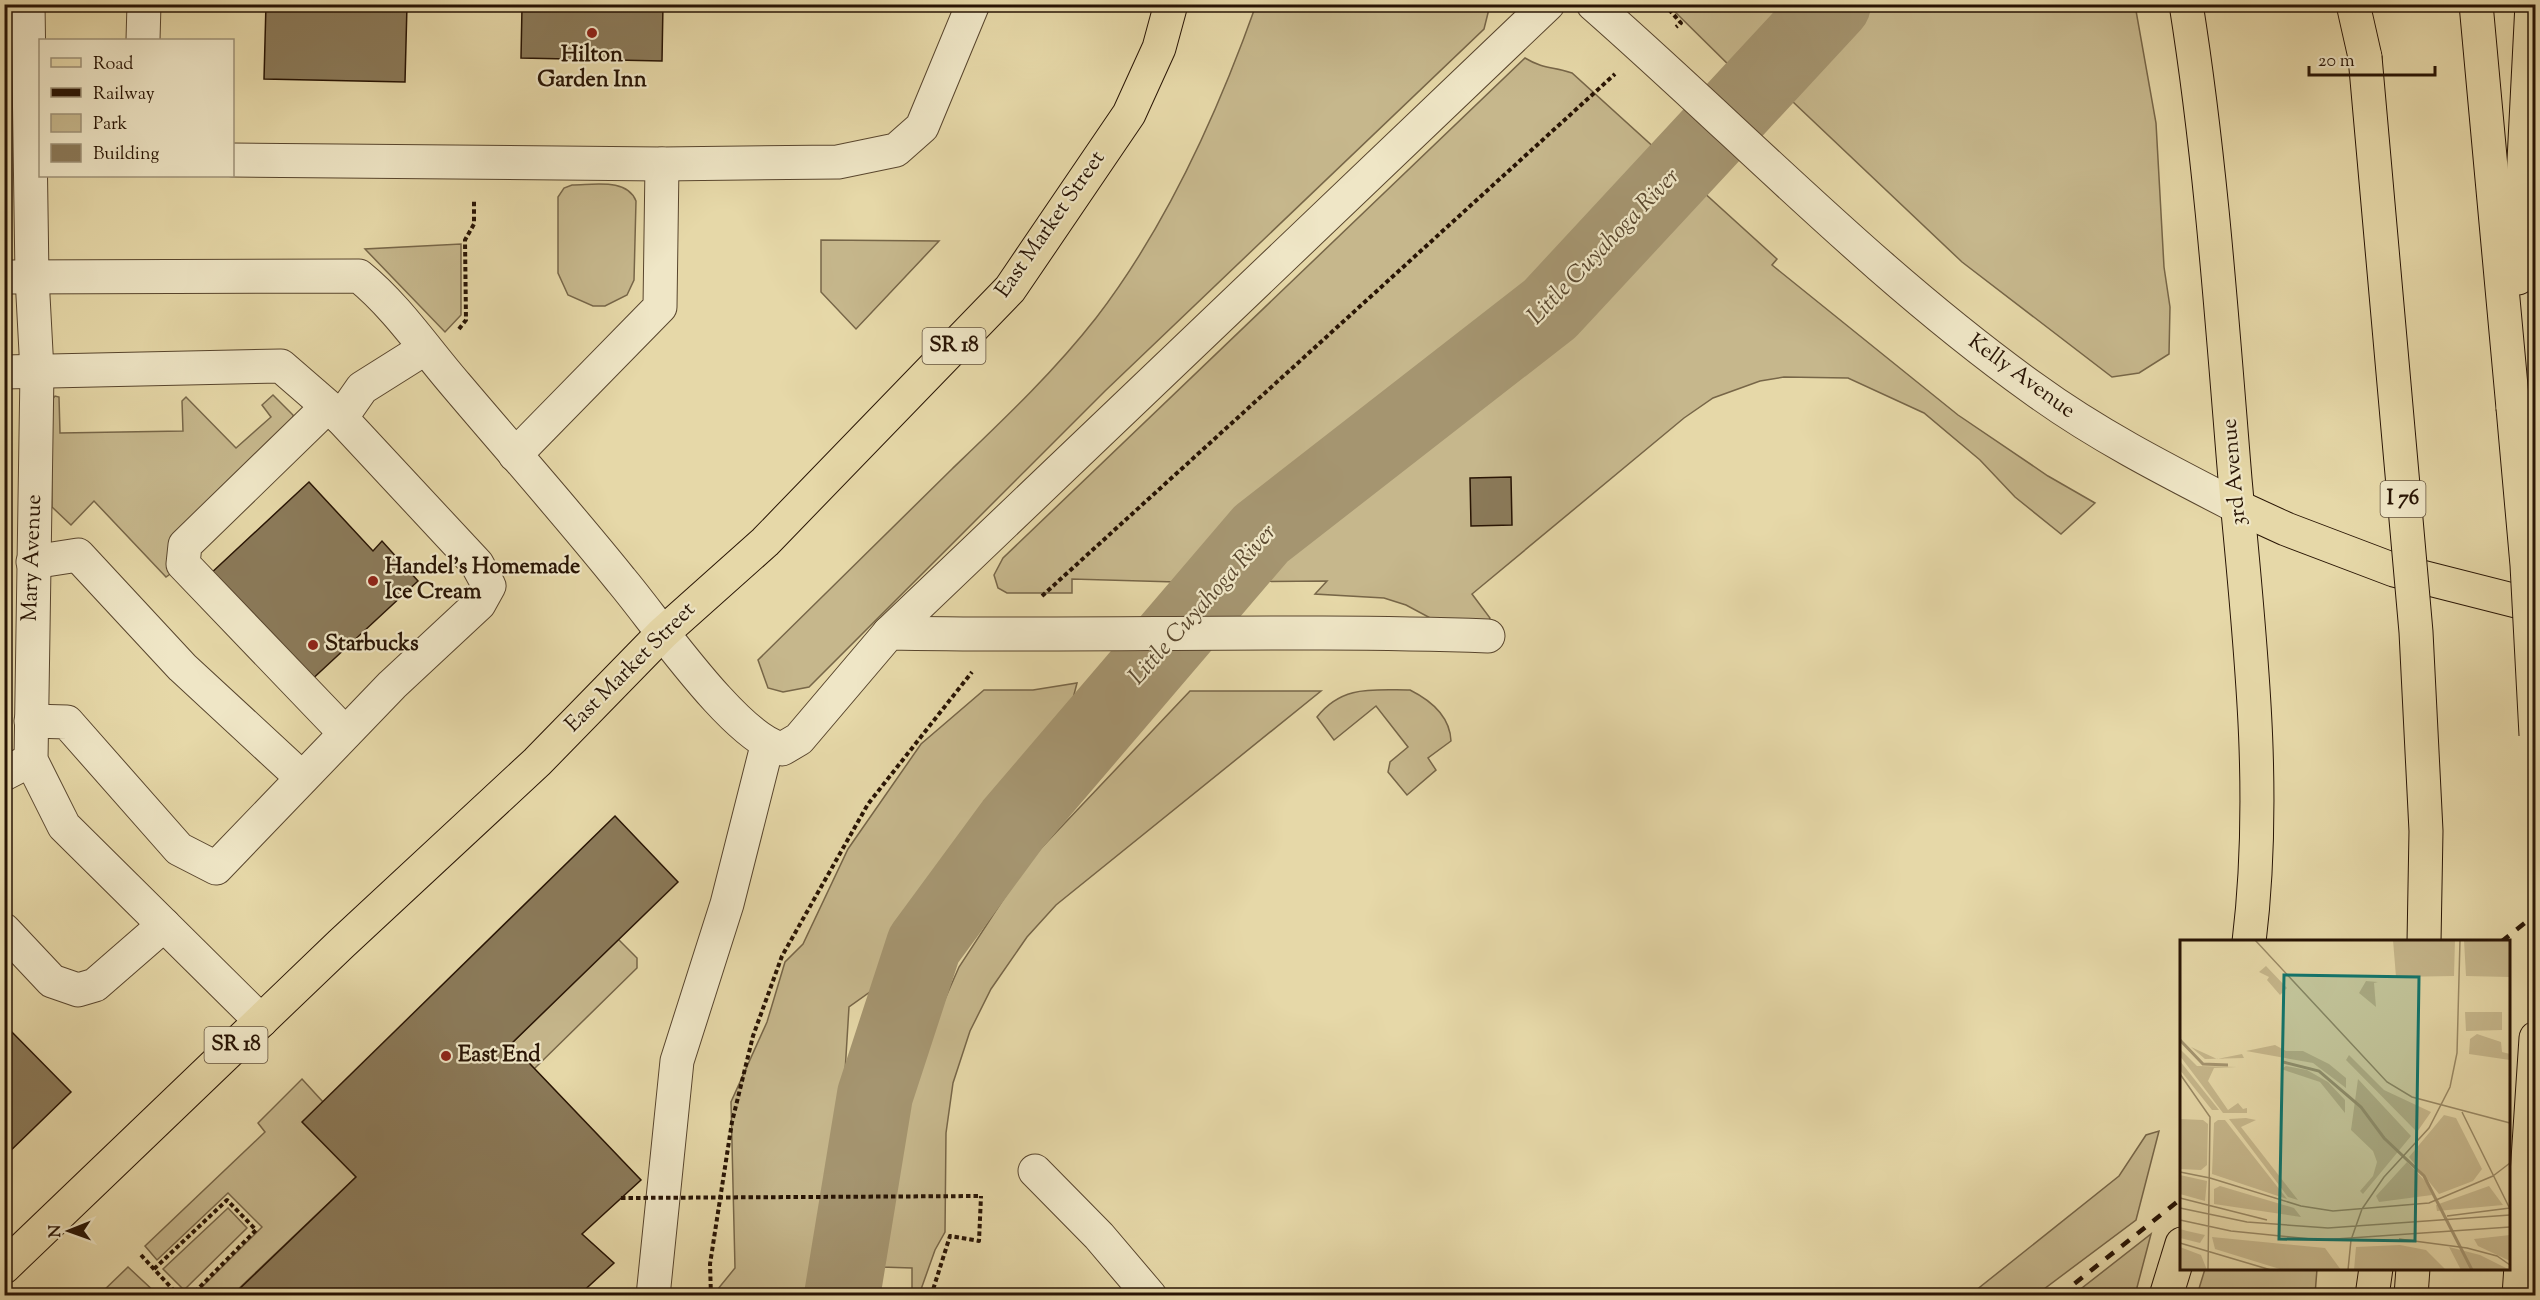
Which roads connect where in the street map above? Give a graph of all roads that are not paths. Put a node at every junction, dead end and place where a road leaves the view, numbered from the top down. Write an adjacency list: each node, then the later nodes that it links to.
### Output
1 (28, 4): 16 (street, Mary Avenue)
2 (144, 4): 12 (street)
3 (973, 4): 15 (street)
4 (1172, 4): 26 (main road, East Market Street / SR 18)
5 (1548, 4): 27 (street)
6 (1593, 4): 23 (street, Kelly Avenue)
7 (2186, 4): 23 (main road, 3rd Avenue)
8 (2353, 4): 13 (main road)
9 (2360, 4): 13 (main road, I 76)
10 (2476, 4): 20 (main road)
11 (2532, 4): 20 (main road)
12 (143, 39)
13 (2365, 57): 38 (main road, I 76, bridge)
14 (234, 160): 15 (street)
15 (662, 164): 22 (street)
16 (18, 277): 17 (street); 18 (street, Mary Avenue)
17 (438, 344): 21 (street); 22 (street)
18 (37, 371): 19 (street); 21 (street); 24 (street, Mary Avenue)
19 (4, 372)
20 (2513, 408): 31 (main road, bridge)
21 (334, 413): 30 (street); 30 (street)
22 (515, 455): 26 (street)
23 (2238, 507): 25 (main road, Kelly Avenue); 37 (main road, 3rd Avenue)
24 (33, 562): 29 (street, Mary Avenue); 34 (street)
25 (2535, 606)
26 (663, 633): 32 (street); 39 (main road, East Market Street / SR 18)
27 (889, 633): 28 (street); 32 (street)
28 (1488, 636)
29 (31, 721): 33 (street, Mary Avenue); 34 (street)
30 (345, 733): 34 (street)
31 (2535, 735)
32 (767, 746): 46 (street)
33 (18, 767): 35 (street, Mary Avenue)
34 (302, 778)
35 (164, 925): 36 (street); 39 (street, Mary Avenue)
36 (4, 930)
37 (2249, 940)
38 (2424, 940)
39 (261, 1021): 43 (main road, East Market Street / SR 18)
40 (2535, 1038): 51 (main road)
41 (1035, 1171): 47 (street)
42 (2180, 1247): 48 (main road)
43 (4, 1267)
44 (2376, 1270): 49 (main road)
45 (2414, 1270): 50 (main road)
46 (653, 1296)
47 (1150, 1296)
48 (2166, 1296)
49 (2372, 1296)
50 (2411, 1296)
51 (2519, 1296)

